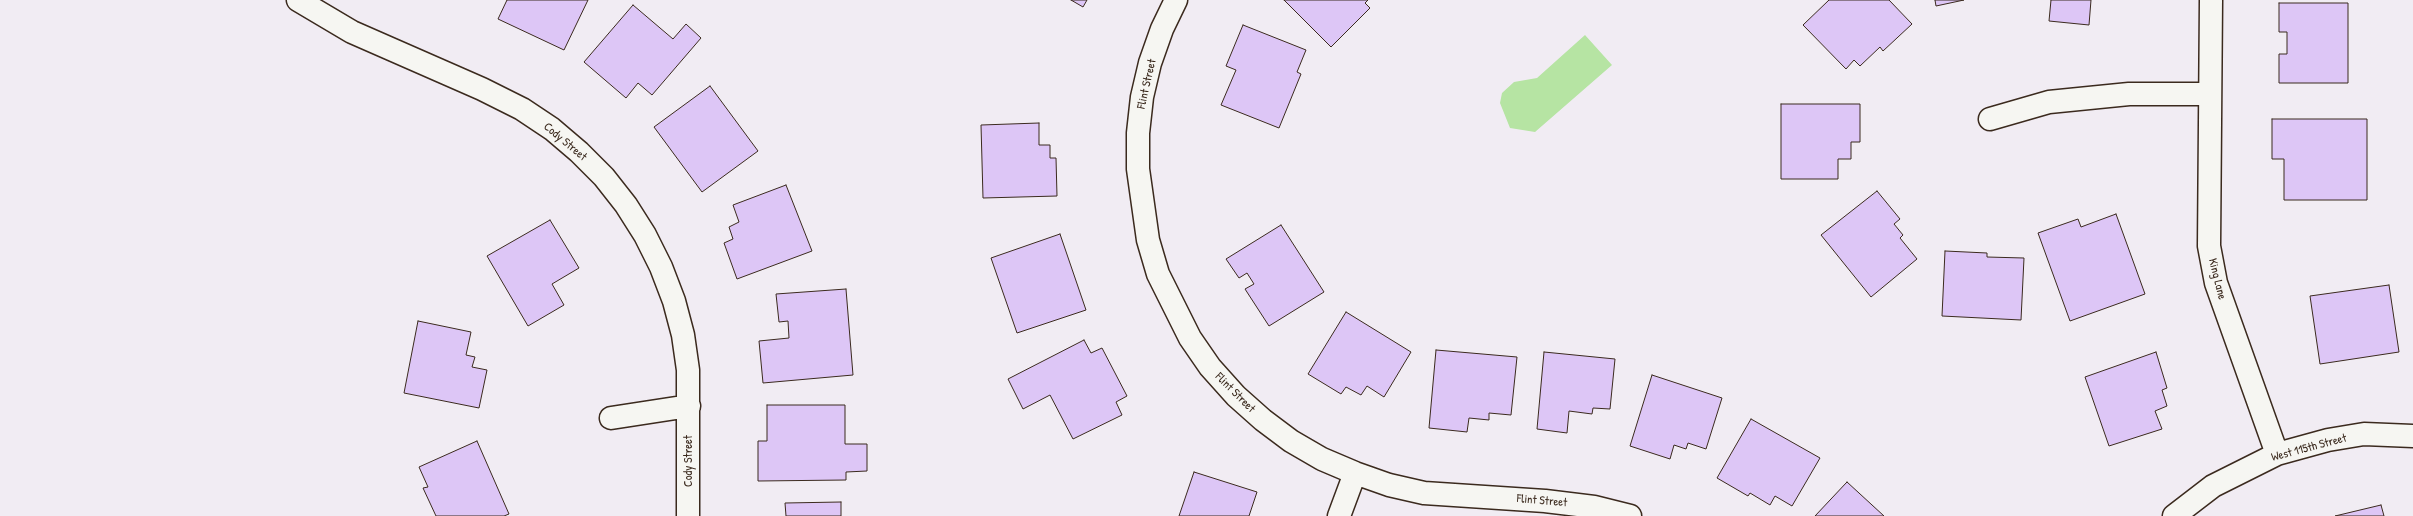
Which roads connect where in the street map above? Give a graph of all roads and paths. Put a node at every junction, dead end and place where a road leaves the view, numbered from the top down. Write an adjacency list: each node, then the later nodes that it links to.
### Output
1 (298, 0): 6 (street, Cody Street)
2 (1176, 0): 10 (street, Flint Street)
3 (2211, 0): 4 (street, King Lane)
4 (2210, 94): 5 (street); 9 (street, King Lane)
5 (1990, 119)
6 (689, 406): 7 (street); 11 (street, Cody Street)
7 (611, 418)
8 (2413, 436): 9 (street, West 115th Street)
9 (2278, 454): 14 (street, West 115th Street)
10 (1355, 474): 12 (street); 13 (street, Flint Street)
11 (688, 516)
12 (1338, 516)
13 (1630, 516)
14 (2174, 516)

